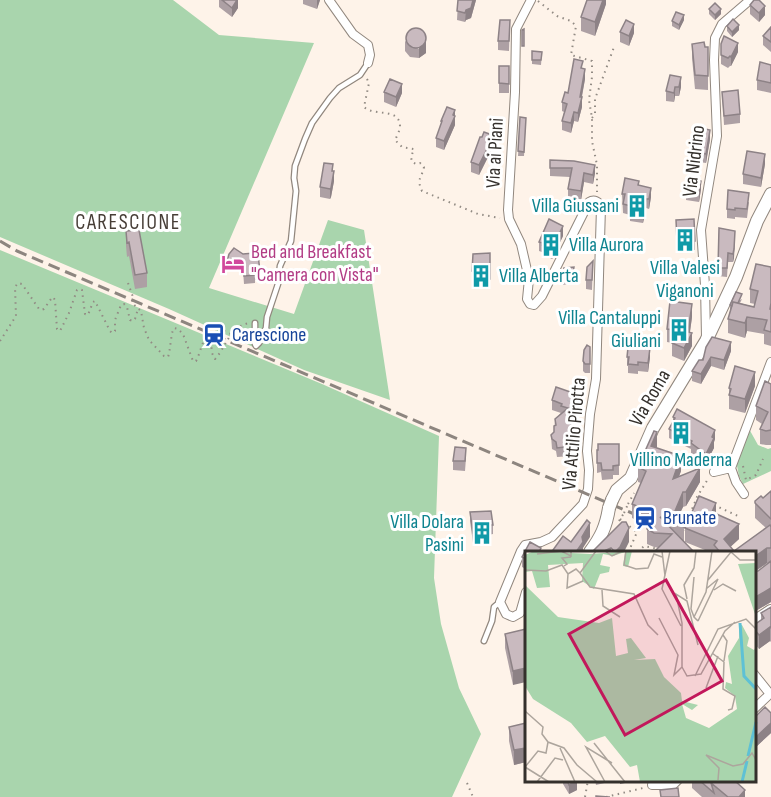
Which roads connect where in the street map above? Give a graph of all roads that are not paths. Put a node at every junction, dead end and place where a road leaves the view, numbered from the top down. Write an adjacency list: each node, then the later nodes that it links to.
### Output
1 (329, 0): 4 (street)
2 (531, 0): 6 (street, Via ai Piani)
3 (750, 0): 8 (street, Via Nidrino)
4 (368, 63): 7 (lane)
5 (771, 195): 8 (street, Via Roma)
6 (534, 305): 15 (street, Via Attilio Pirotta)
7 (255, 323)
8 (706, 341): 13 (street, Via Roma)
9 (771, 362): 10 (street)
10 (731, 468): 11 (street); 12 (street)
11 (714, 472)
12 (744, 494)
13 (591, 551)
14 (525, 595): 15 (street)
15 (500, 602): 18 (lane)
16 (771, 611): 17 (street)
17 (756, 621)
18 (484, 641)
19 (756, 676): 20 (street)
20 (771, 694): 21 (street)
21 (756, 707)
22 (676, 782): 23 (street)
23 (652, 785)

